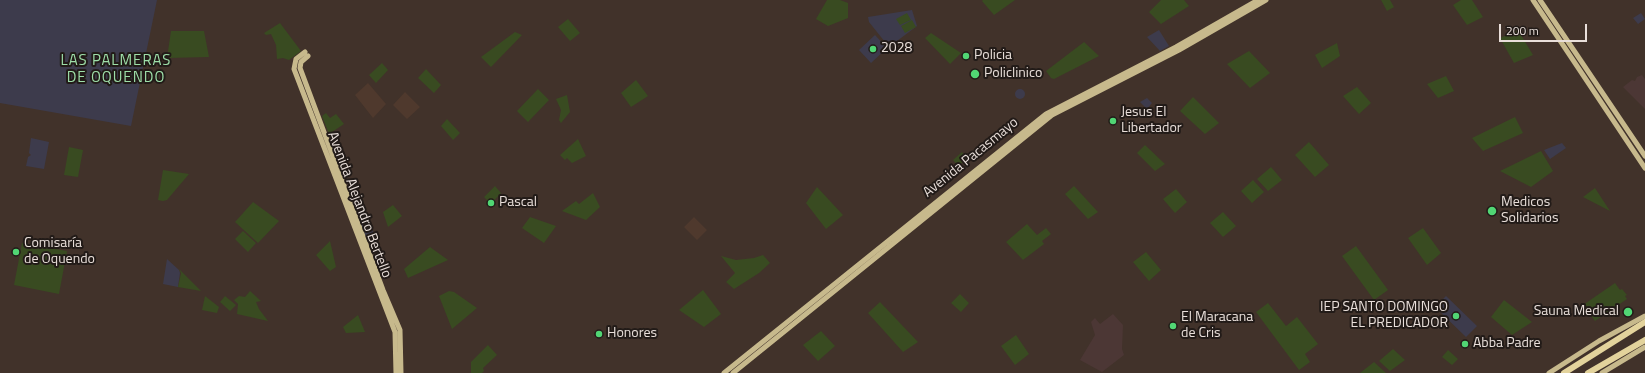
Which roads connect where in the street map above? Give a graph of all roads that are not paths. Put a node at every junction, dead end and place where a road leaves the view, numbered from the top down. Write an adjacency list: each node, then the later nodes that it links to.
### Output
1 (1258, 0): 19 (main road, Avenida Pacasmayo)
2 (1266, 0): 20 (main road, Avenida Pacasmayo)
3 (1533, 0): 10 (main road)
4 (1540, 0): 5 (main road)
5 (1565, 37): 6 (main road); 9 (main road)
6 (1573, 41)
7 (1629, 124): 9 (main road)
8 (1615, 130): 10 (main road)
9 (1628, 131): 11 (main road)
10 (1621, 132): 12 (main road)
11 (1645, 156)
12 (1645, 168)
13 (1645, 316): 21 (main road)
14 (1645, 322): 22 (highway)
15 (1645, 340): 23 (highway)
16 (1645, 347): 24 (main road)
17 (396, 373): 18 (main road, Avenida Alejandro Bertello)
18 (401, 373)
19 (724, 373)
20 (733, 373)
21 (1550, 373)
22 (1564, 373)
23 (1588, 373)
24 (1602, 373)

